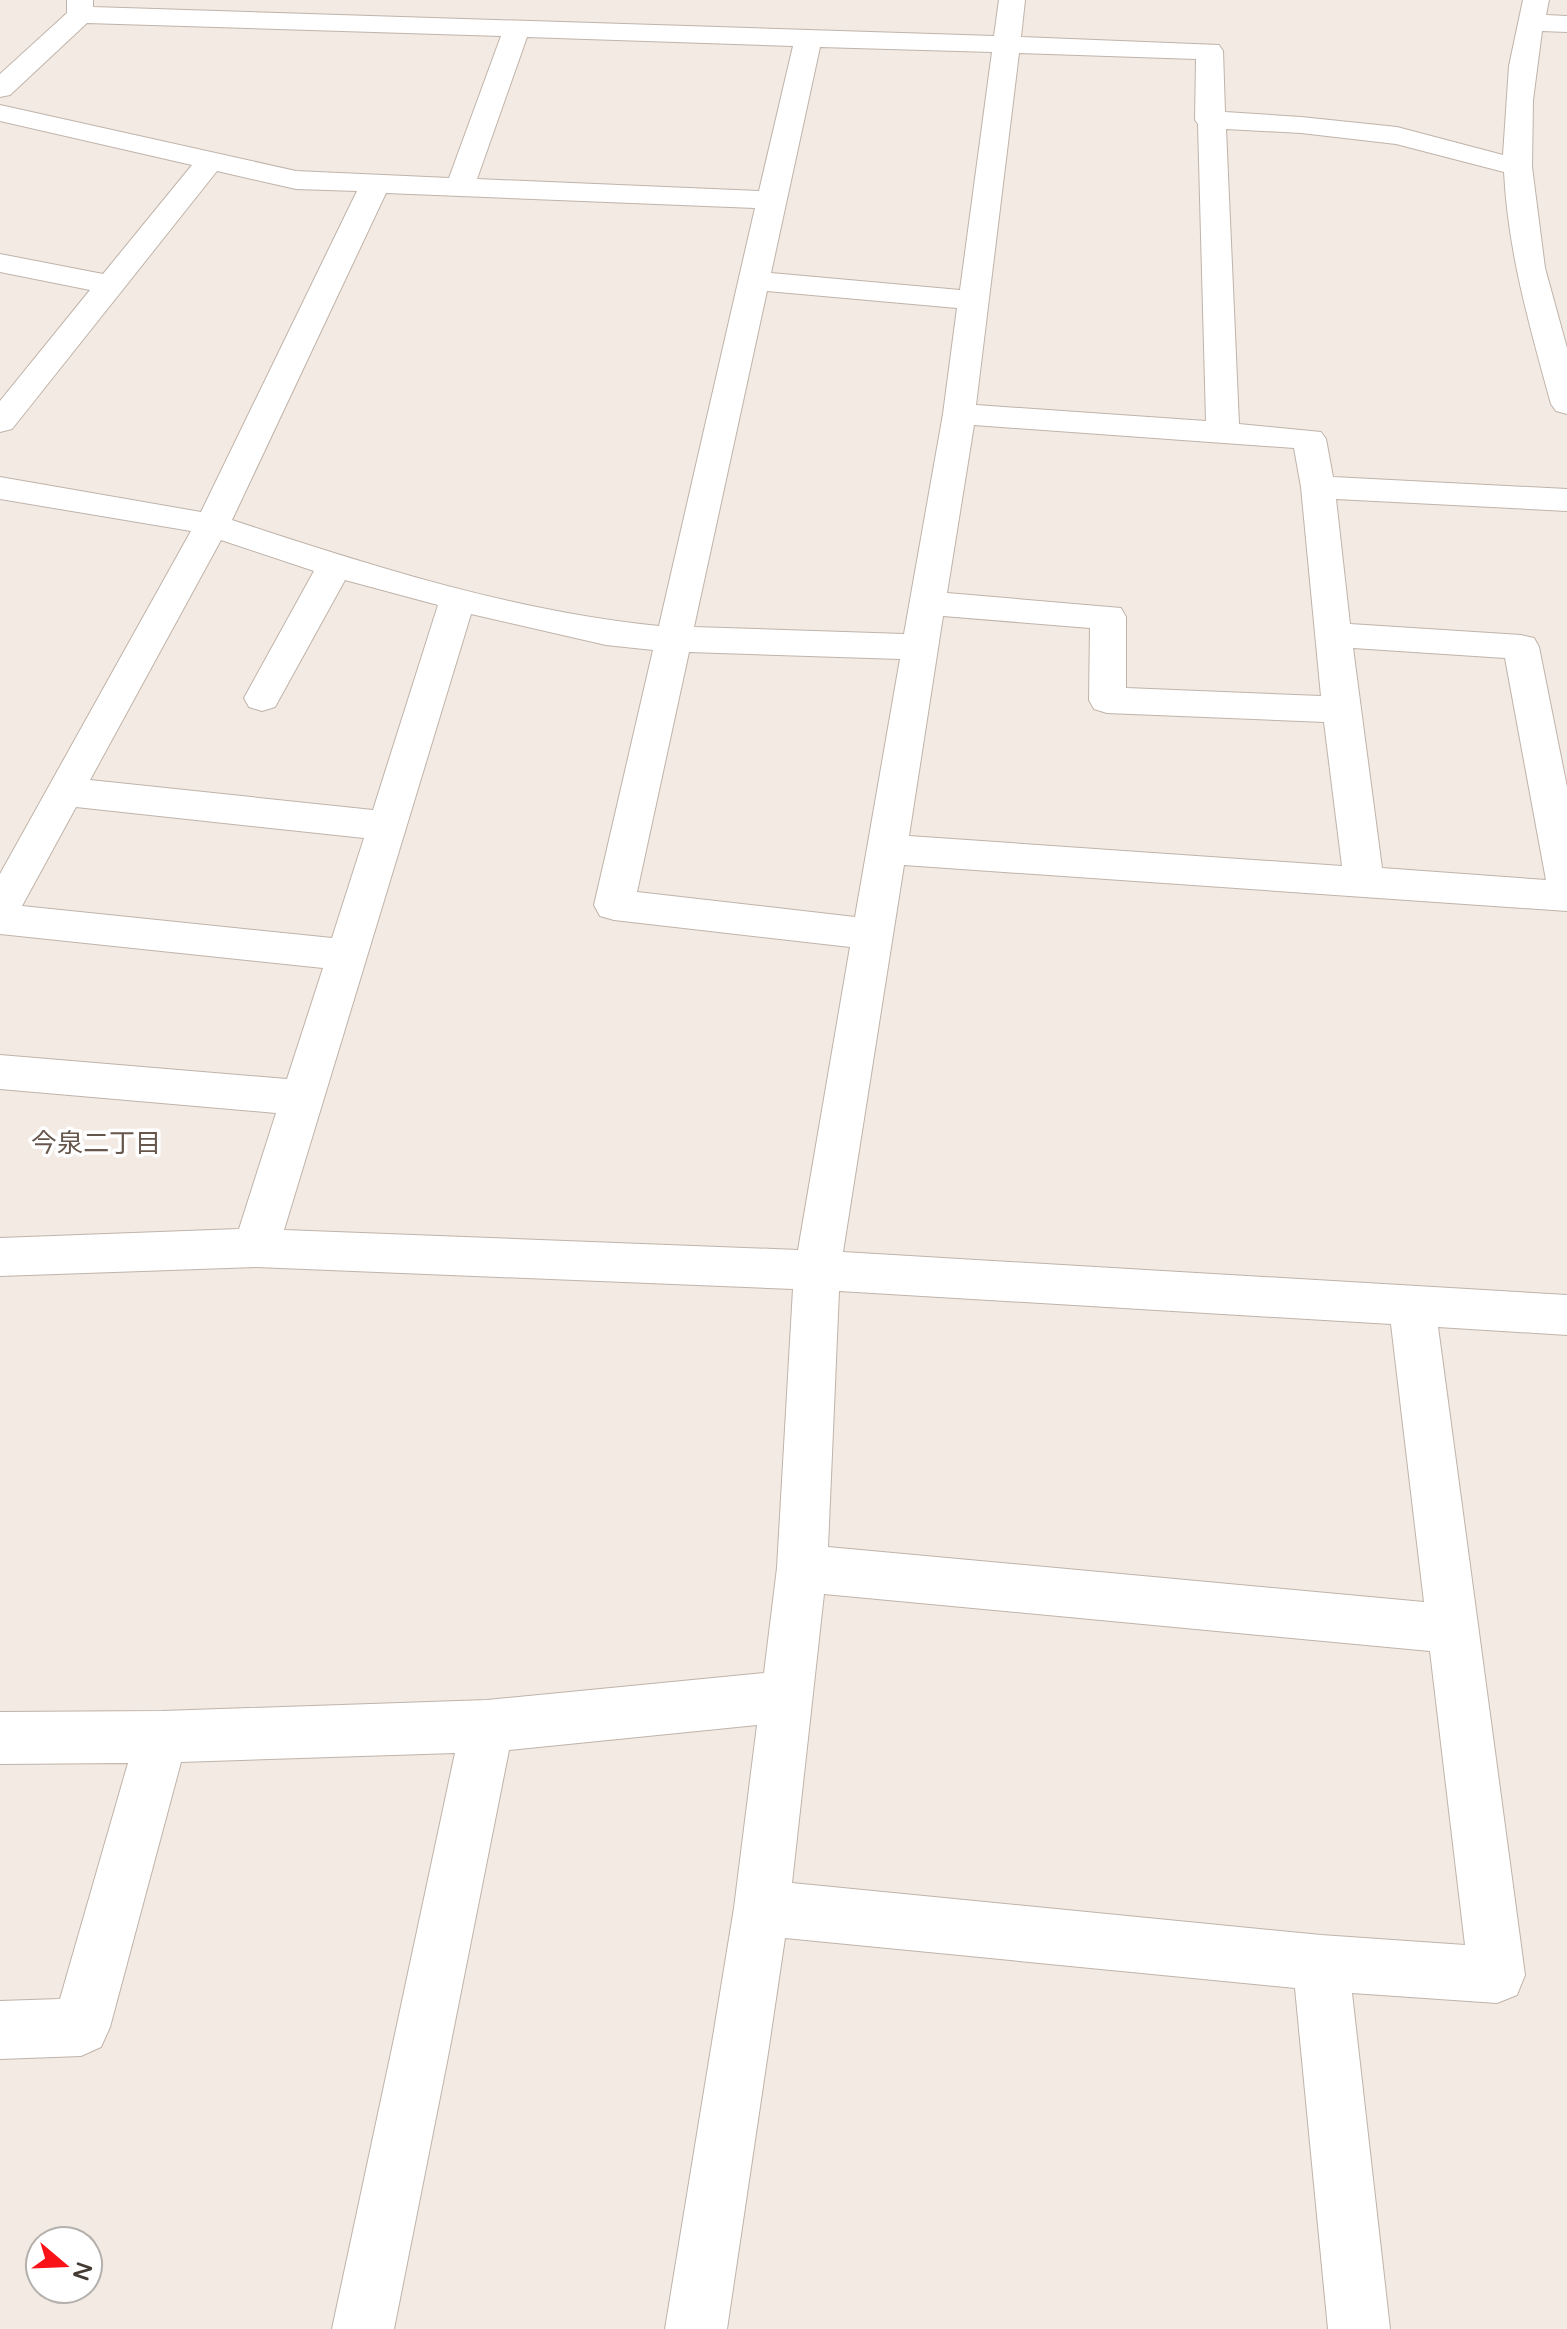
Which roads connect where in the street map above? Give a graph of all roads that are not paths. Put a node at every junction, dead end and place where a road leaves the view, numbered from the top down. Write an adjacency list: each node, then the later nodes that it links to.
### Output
1 (1012, 0): 7 (street)
2 (80, 7): 5 (street); 8 (street)
3 (1533, 11): 4 (street); 12 (street)
4 (1567, 24)
5 (517, 29): 6 (street); 14 (street)
6 (808, 39): 7 (street); 15 (street)
7 (1007, 45): 10 (street); 19 (street)
8 (6, 77)
9 (0, 113): 11 (street)
10 (1209, 120): 12 (street); 23 (street)
11 (210, 161): 13 (street); 18 (street)
12 (1517, 167): 20 (street)
13 (376, 183): 14 (street); 27 (street)
14 (460, 187): 15 (street)
15 (771, 200): 17 (street)
16 (0, 263): 18 (street)
17 (752, 280): 19 (street); 32 (street)
18 (110, 285): 22 (street)
19 (973, 300): 21 (street)
20 (1567, 404)
21 (959, 414): 23 (street); 30 (street)
22 (0, 422)
23 (1223, 431): 24 (street)
24 (1318, 487): 26 (street); 31 (street)
25 (0, 488): 27 (street)
26 (1567, 500)
27 (212, 525): 28 (street); 36 (street)
28 (335, 566): 29 (street); 34 (street)
29 (458, 599): 32 (street); 37 (street)
30 (928, 603): 33 (street); 35 (street)
31 (1334, 635): 35 (street); 40 (street)
32 (671, 639): 33 (street); 44 (street)
33 (919, 647): 38 (street)
34 (262, 698)
35 (1341, 710): 39 (street)
36 (68, 792): 37 (street); 42 (street)
37 (387, 826): 45 (street)
38 (887, 849): 39 (street); 44 (street)
39 (1364, 882): 41 (street)
40 (1567, 887)
41 (1567, 896)
42 (0, 910)
43 (0, 919): 45 (street)
44 (872, 934): 50 (street)
45 (347, 955): 47 (street)
46 (0, 1072): 47 (street)
47 (303, 1098): 48 (street)
48 (256, 1248): 49 (street); 50 (street)
49 (0, 1257)
50 (817, 1270): 51 (street); 53 (street)
51 (1412, 1307): 52 (street); 54 (street)
52 (1567, 1315)
53 (802, 1568): 54 (street); 55 (street)
54 (1454, 1629): 60 (street)
55 (787, 1696): 56 (street); 59 (street)
56 (487, 1726): 57 (street); 62 (street)
57 (162, 1737): 58 (street); 61 (street)
58 (0, 1738)
59 (762, 1908): 60 (street); 63 (street)
60 (1321, 1963): 64 (street)
61 (0, 2030)
62 (363, 2329)
63 (696, 2329)
64 (1359, 2329)

